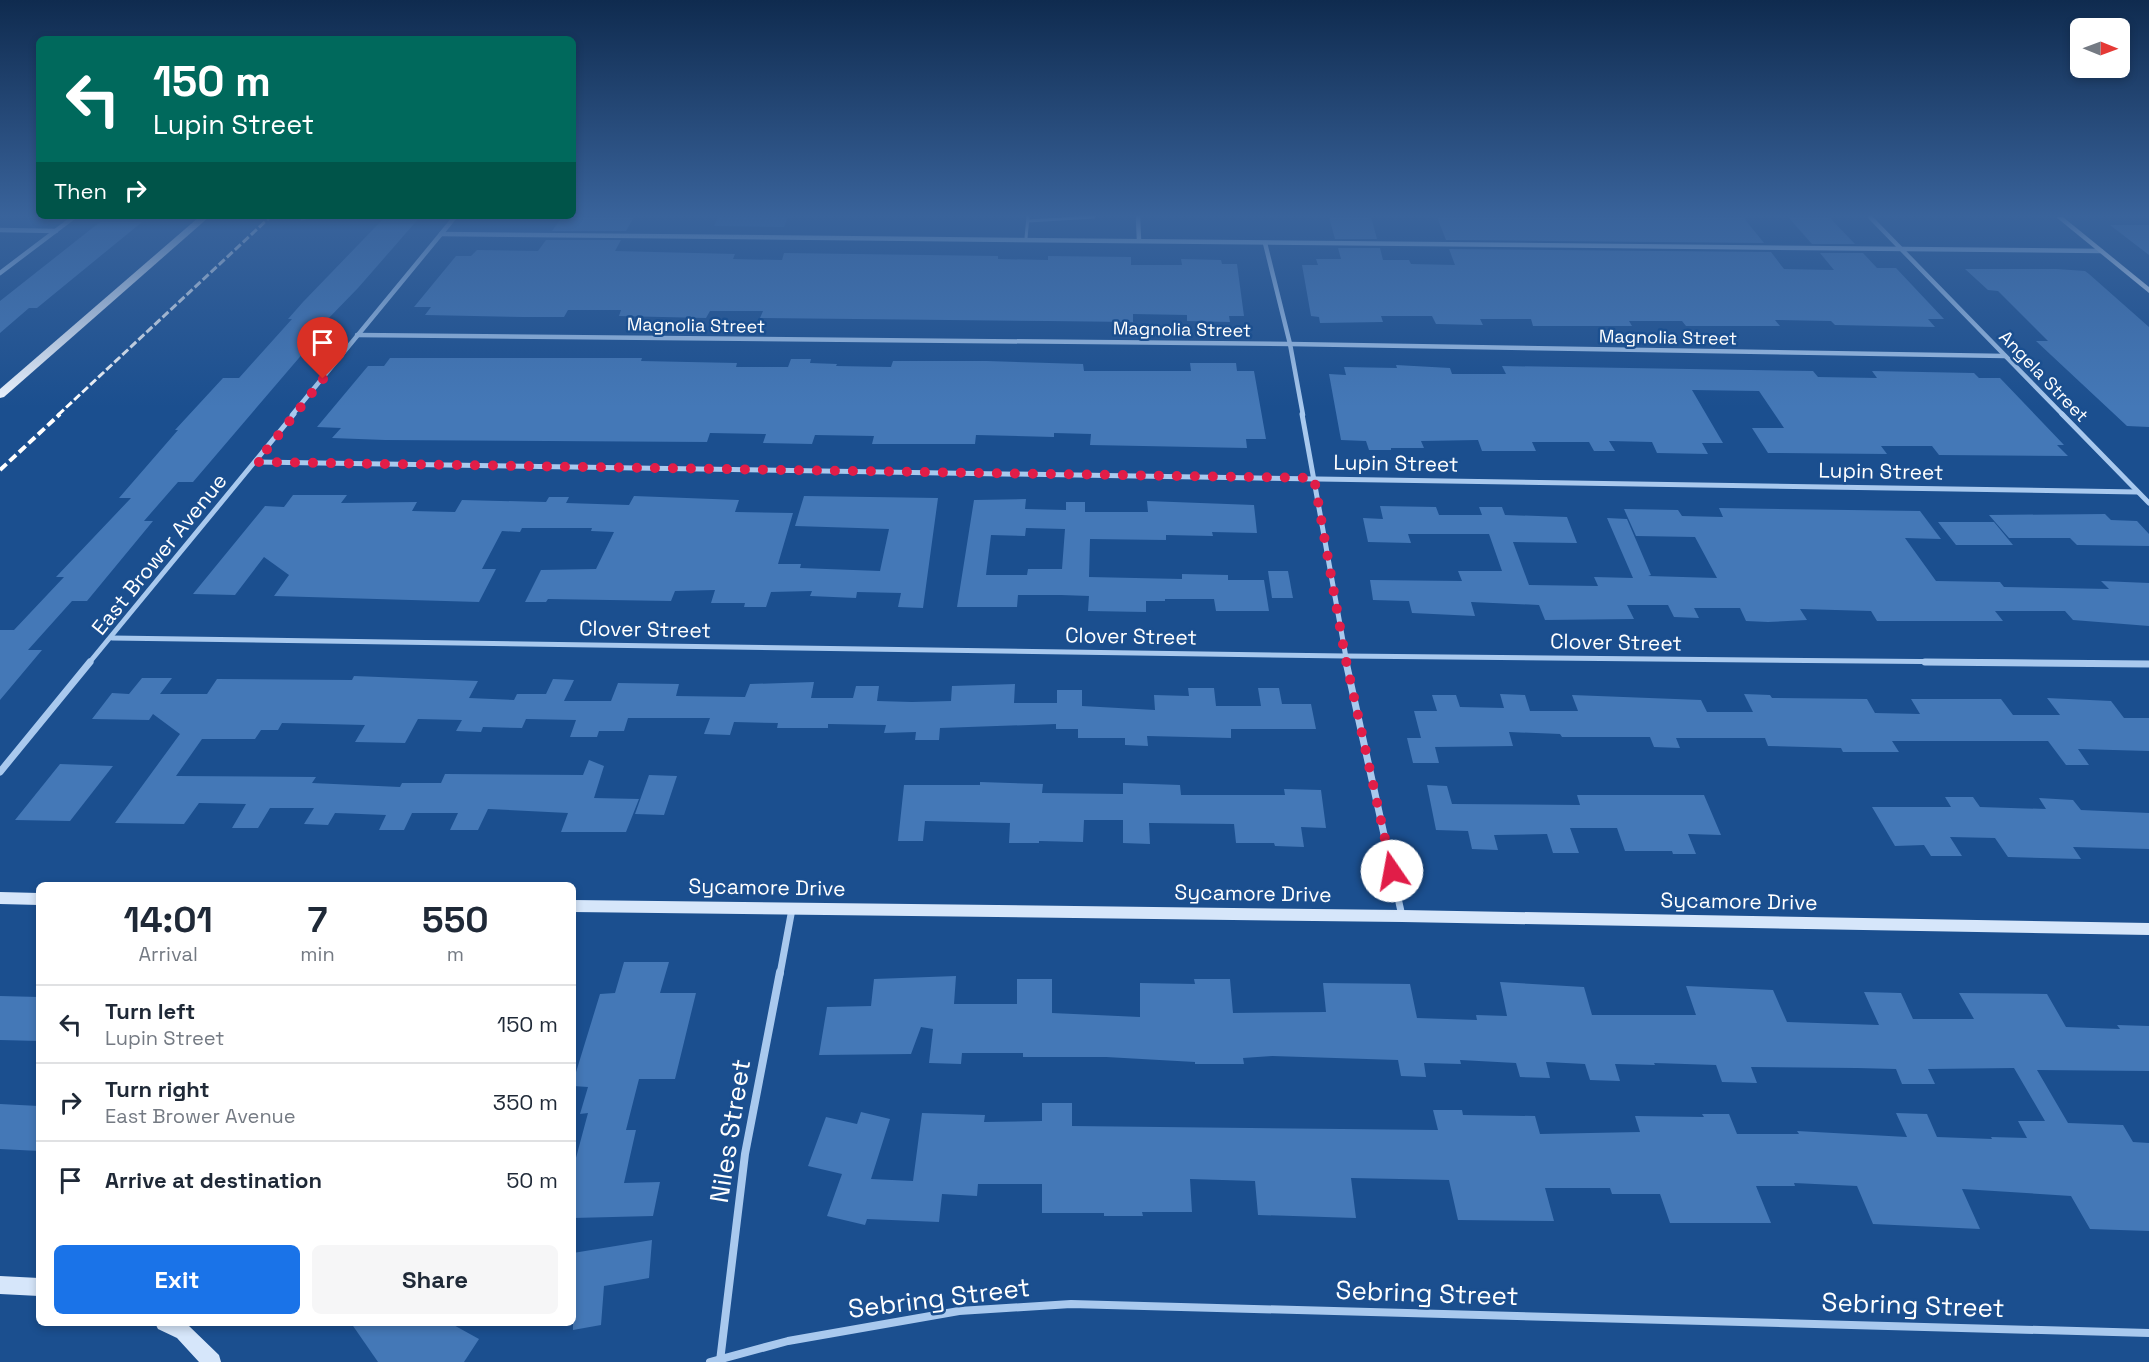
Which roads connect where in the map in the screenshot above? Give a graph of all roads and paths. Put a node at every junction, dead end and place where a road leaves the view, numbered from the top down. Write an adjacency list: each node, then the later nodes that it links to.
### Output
1 (131, 281): 10 (main road)
2 (402, 281): 7 (street, East Brower Avenue)
3 (1274, 281): 8 (street)
4 (1932, 281): 9 (street, Angela Street)
5 (2136, 281): 6 (main road)
6 (2149, 291)
7 (357, 335): 8 (street, Magnolia Street); 11 (street, East Brower Avenue)
8 (1290, 344): 9 (street, Magnolia Street); 12 (street)
9 (2005, 356): 13 (street, Angela Street)
10 (0, 395)
11 (257, 462): 12 (street, Lupin Street); 15 (street, East Brower Avenue)
12 (1314, 478): 13 (street, Lupin Street); 16 (street)
13 (2138, 492): 14 (street, Angela Street)
14 (2149, 502)
15 (112, 638): 16 (street, Clover Street); 18 (street, East Brower Avenue)
16 (1345, 656): 17 (street, Clover Street); 23 (street)
17 (2149, 664)
18 (0, 772)
19 (0, 898): 20 (main road)
20 (36, 899)
21 (576, 906): 22 (main road, Sycamore Drive)
22 (792, 909): 23 (main road, Sycamore Drive); 29 (street, Niles Street)
23 (1402, 916): 24 (main road, Sycamore Drive)
24 (2149, 929)
25 (0, 1286): 26 (main road)
26 (36, 1287)
27 (170, 1326): 30 (main road)
28 (2149, 1333): 29 (street, Sebring Street)
29 (721, 1360): 31 (street, Sebring Street)
30 (212, 1362)
31 (710, 1362)

